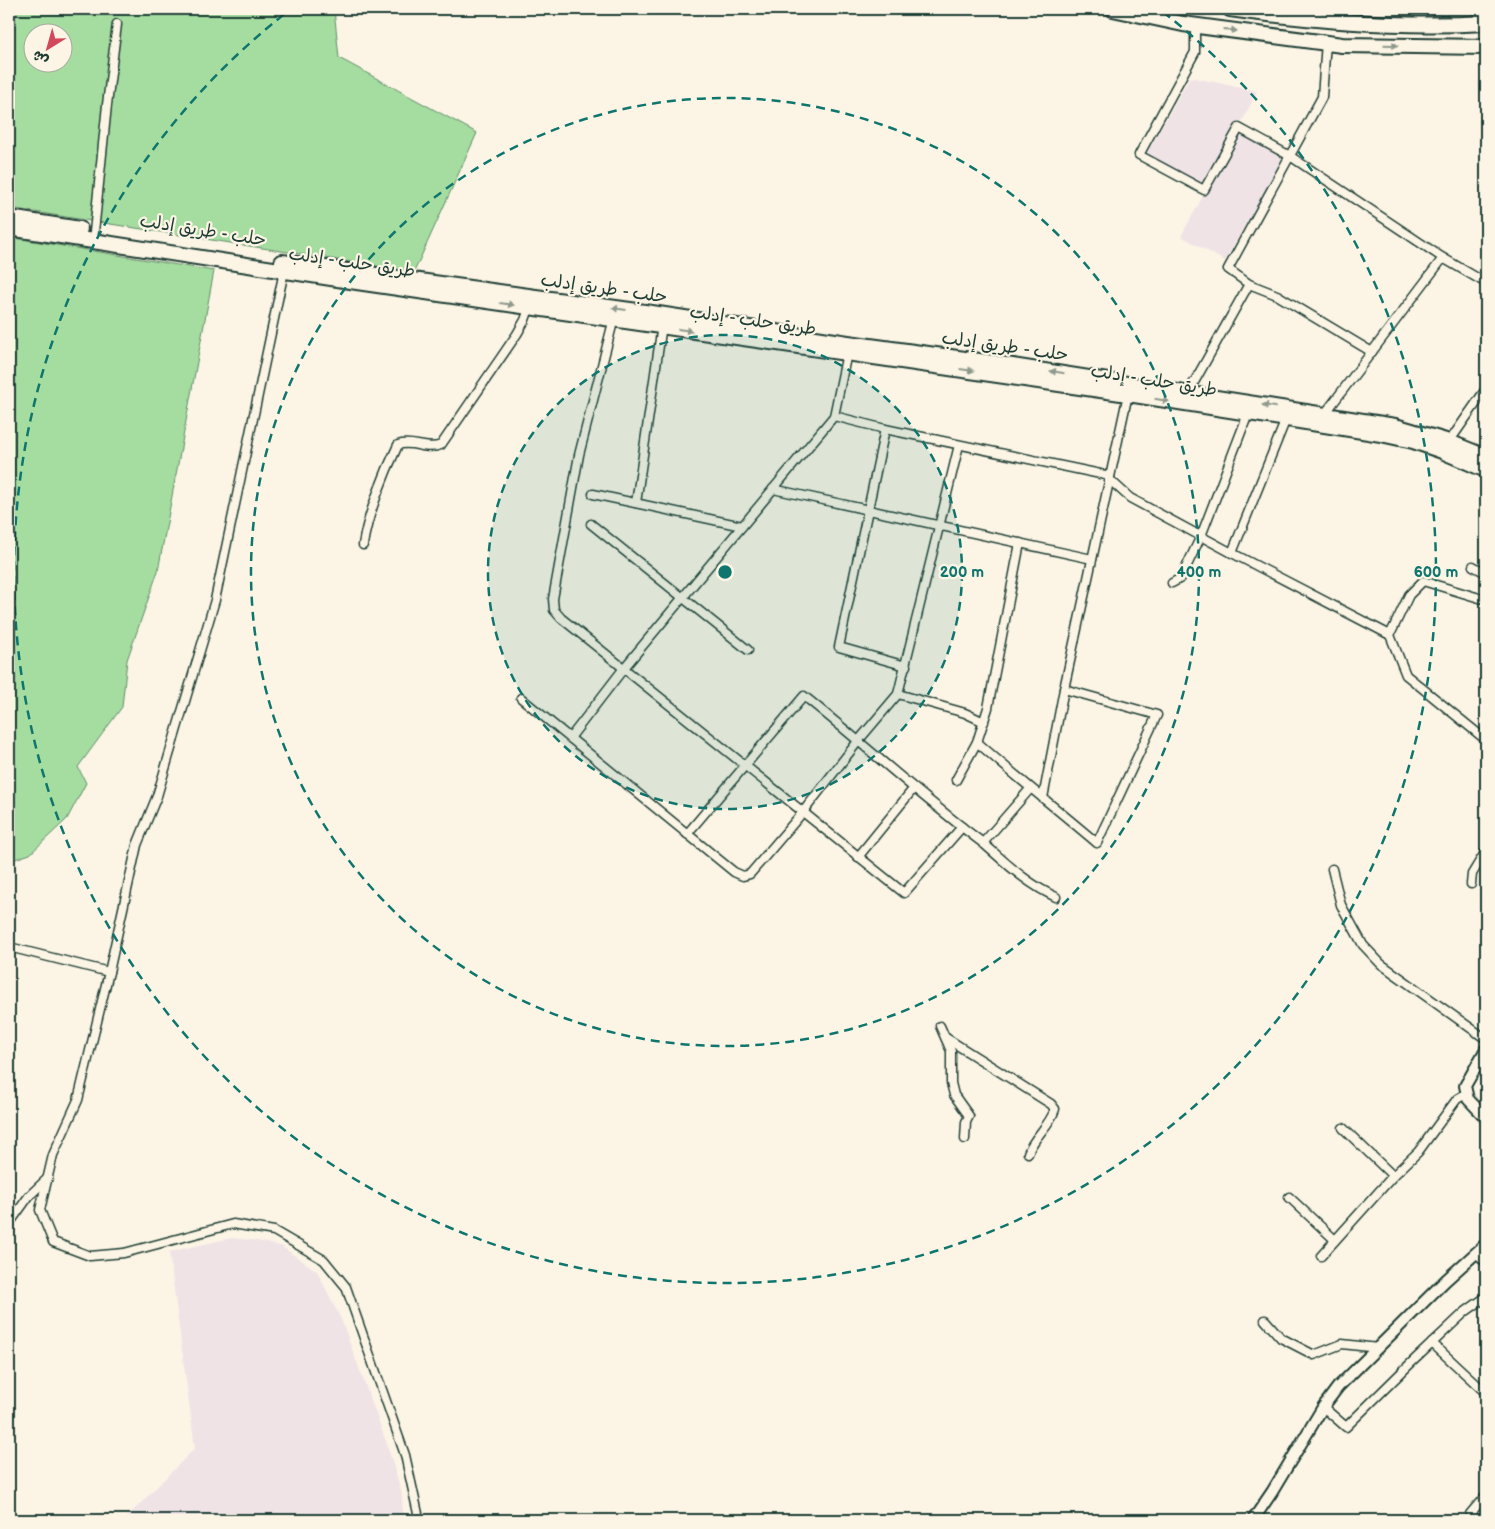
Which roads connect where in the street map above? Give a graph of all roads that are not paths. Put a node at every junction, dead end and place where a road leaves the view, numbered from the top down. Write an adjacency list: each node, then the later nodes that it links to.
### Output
1 (1113, 9): 6 (highway)
2 (1230, 9): 4 (highway)
3 (1479, 9): 4 (street)
4 (1483, 23)
5 (117, 24): 12 (street)
6 (1195, 26): 7 (highway, one-way to 7); 9 (street)
7 (1326, 42): 8 (highway, one-way to 8); 9 (street)
8 (1486, 47)
9 (1290, 156): 13 (street); 16 (street)
10 (9, 218): 12 (highway, حلب - طريق إدلب)
11 (9, 228): 14 (highway, طريق حلب - إدلب)
12 (94, 232): 14 (highway, حلب - طريق إدلب)
13 (1443, 258): 15 (street); 21 (street)
14 (285, 267): 17 (highway, طريق حلب - إدلب); 78 (street)
15 (1486, 283)
16 (1249, 284): 21 (street); 23 (street)
17 (530, 302): 20 (highway, طريق حلب - إدلب); 43 (street)
18 (612, 326): 54 (street)
19 (661, 332): 36 (street)
20 (848, 348): 23 (highway, حلب - طريق إدلب, one-way to 20); 24 (highway, طريق حلب - إدلب, one-way to 24); 27 (street)
21 (1372, 352): 26 (street)
22 (1486, 388): 30 (street)
23 (1188, 393): 26 (highway, حلب - طريق إدلب, one-way to 23)
24 (1128, 394): 25 (highway, طريق حلب - إدلب, one-way to 25); 33 (street)
25 (1248, 414): 28 (highway, طريق حلب - إدلب); 41 (street)
26 (1324, 415): 30 (highway, حلب - طريق إدلب)
27 (834, 416): 29 (street); 34 (street)
28 (1286, 419): 32 (highway, طريق حلب - إدلب); 44 (street)
29 (884, 429): 31 (street); 37 (street)
30 (1449, 442): 32 (highway, حلب - طريق إدلب)
31 (959, 445): 33 (street); 40 (street)
32 (1485, 468)
33 (1110, 478): 41 (street); 45 (street)
34 (773, 488): 37 (street); 39 (street)
35 (593, 494): 36 (street)
36 (636, 503): 39 (street)
37 (868, 510): 40 (street); 53 (street)
38 (591, 524): 49 (street)
39 (742, 526): 49 (street)
40 (940, 526): 42 (street); 53 (street)
41 (1201, 536): 44 (street); 48 (street)
42 (1020, 543): 45 (street); 58 (street)
43 (363, 545)
44 (1232, 553): 51 (street)
45 (1092, 559): 55 (street)
46 (1473, 566): 47 (street)
47 (1486, 573)
48 (1172, 583)
49 (682, 598): 52 (street); 54 (street)
50 (1486, 600): 51 (street)
51 (1390, 635): 61 (street)
52 (748, 650)
53 (906, 666): 56 (street)
54 (624, 668): 59 (street); 63 (street)
55 (1064, 690): 67 (street); 67 (street)
56 (898, 694): 58 (street); 60 (street)
57 (521, 698): 59 (street)
58 (984, 722): 62 (street)
59 (570, 738): 70 (street)
60 (859, 740): 63 (street); 65 (street); 68 (street)
61 (1486, 740)
62 (977, 742): 64 (street); 66 (street)
63 (746, 765): 68 (street); 70 (street)
64 (956, 780)
65 (914, 788): 69 (street); 73 (street)
66 (1030, 789): 67 (street); 71 (street)
67 (1044, 798)
68 (804, 812): 70 (street); 73 (street)
69 (962, 827): 71 (street); 73 (street)
70 (687, 834)
71 (984, 843): 76 (street)
72 (1486, 850): 75 (street)
73 (858, 857)
74 (1332, 870): 81 (street)
75 (1471, 884)
76 (1056, 897)
77 (9, 947): 78 (street)
78 (109, 972): 89 (street)
79 (940, 1026): 80 (street)
80 (946, 1038): 86 (street); 87 (street)
81 (1486, 1039)
82 (1486, 1049): 83 (street)
83 (1467, 1093): 84 (street); 88 (street)
84 (1486, 1118)
85 (1343, 1128): 88 (street)
86 (966, 1138)
87 (1028, 1153)
88 (1393, 1176): 92 (street)
89 (48, 1178): 91 (street); 105 (street)
90 (1289, 1197): 92 (street)
91 (9, 1224)
92 (1335, 1240): 95 (street)
93 (1486, 1244): 94 (street)
94 (1476, 1252): 96 (street); 100 (street)
95 (1321, 1256)
96 (1486, 1263)
97 (1486, 1297): 99 (street)
98 (1265, 1320): 100 (street)
99 (1432, 1344): 101 (street); 102 (street)
100 (1378, 1348): 102 (street)
101 (1486, 1392)
102 (1323, 1408): 106 (street)
103 (1486, 1495): 104 (street)
104 (1470, 1514)
105 (418, 1520)
106 (1253, 1520)

